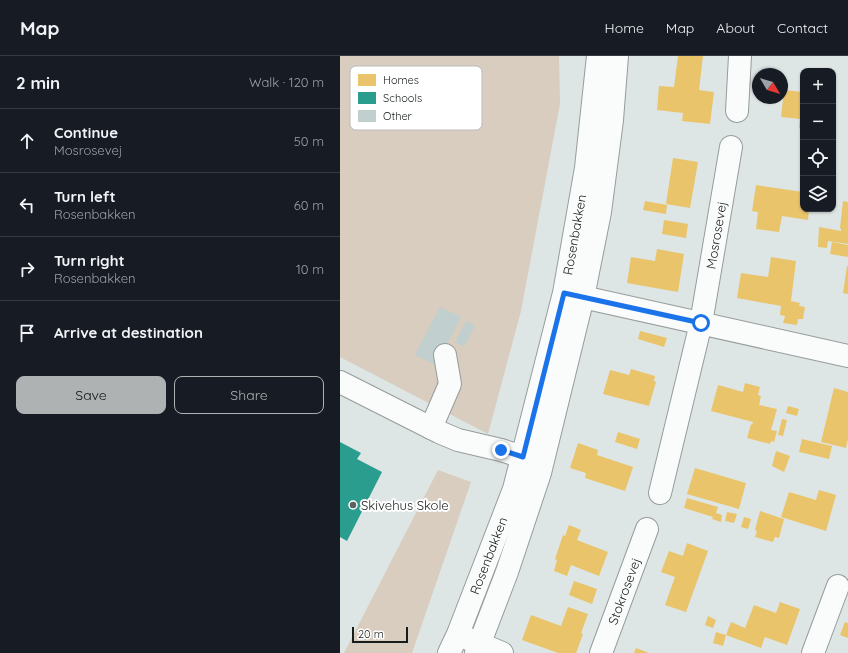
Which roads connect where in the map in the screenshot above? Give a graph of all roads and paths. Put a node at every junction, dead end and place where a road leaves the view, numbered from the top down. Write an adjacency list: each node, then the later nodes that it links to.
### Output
1 (598, 56): 6 (street, Rosenbakken)
2 (617, 56): 6 (street)
3 (740, 56): 4 (street)
4 (737, 111)
5 (731, 147): 7 (street, Mosrosevej)
6 (574, 295): 7 (street); 12 (street, Rosenbakken); 17 (street)
7 (701, 323): 9 (street); 13 (street, Mosrosevej)
8 (445, 355): 11 (street)
9 (848, 356)
10 (340, 382): 11 (street)
11 (431, 428): 12 (street)
12 (523, 457): 16 (street, Rosenbakken)
13 (660, 493)
14 (647, 529): 19 (street, Stokrosevej)
15 (838, 586): 20 (street)
16 (453, 644): 17 (street)
17 (478, 648): 18 (street)
18 (502, 653)
19 (601, 653)
20 (813, 653)

